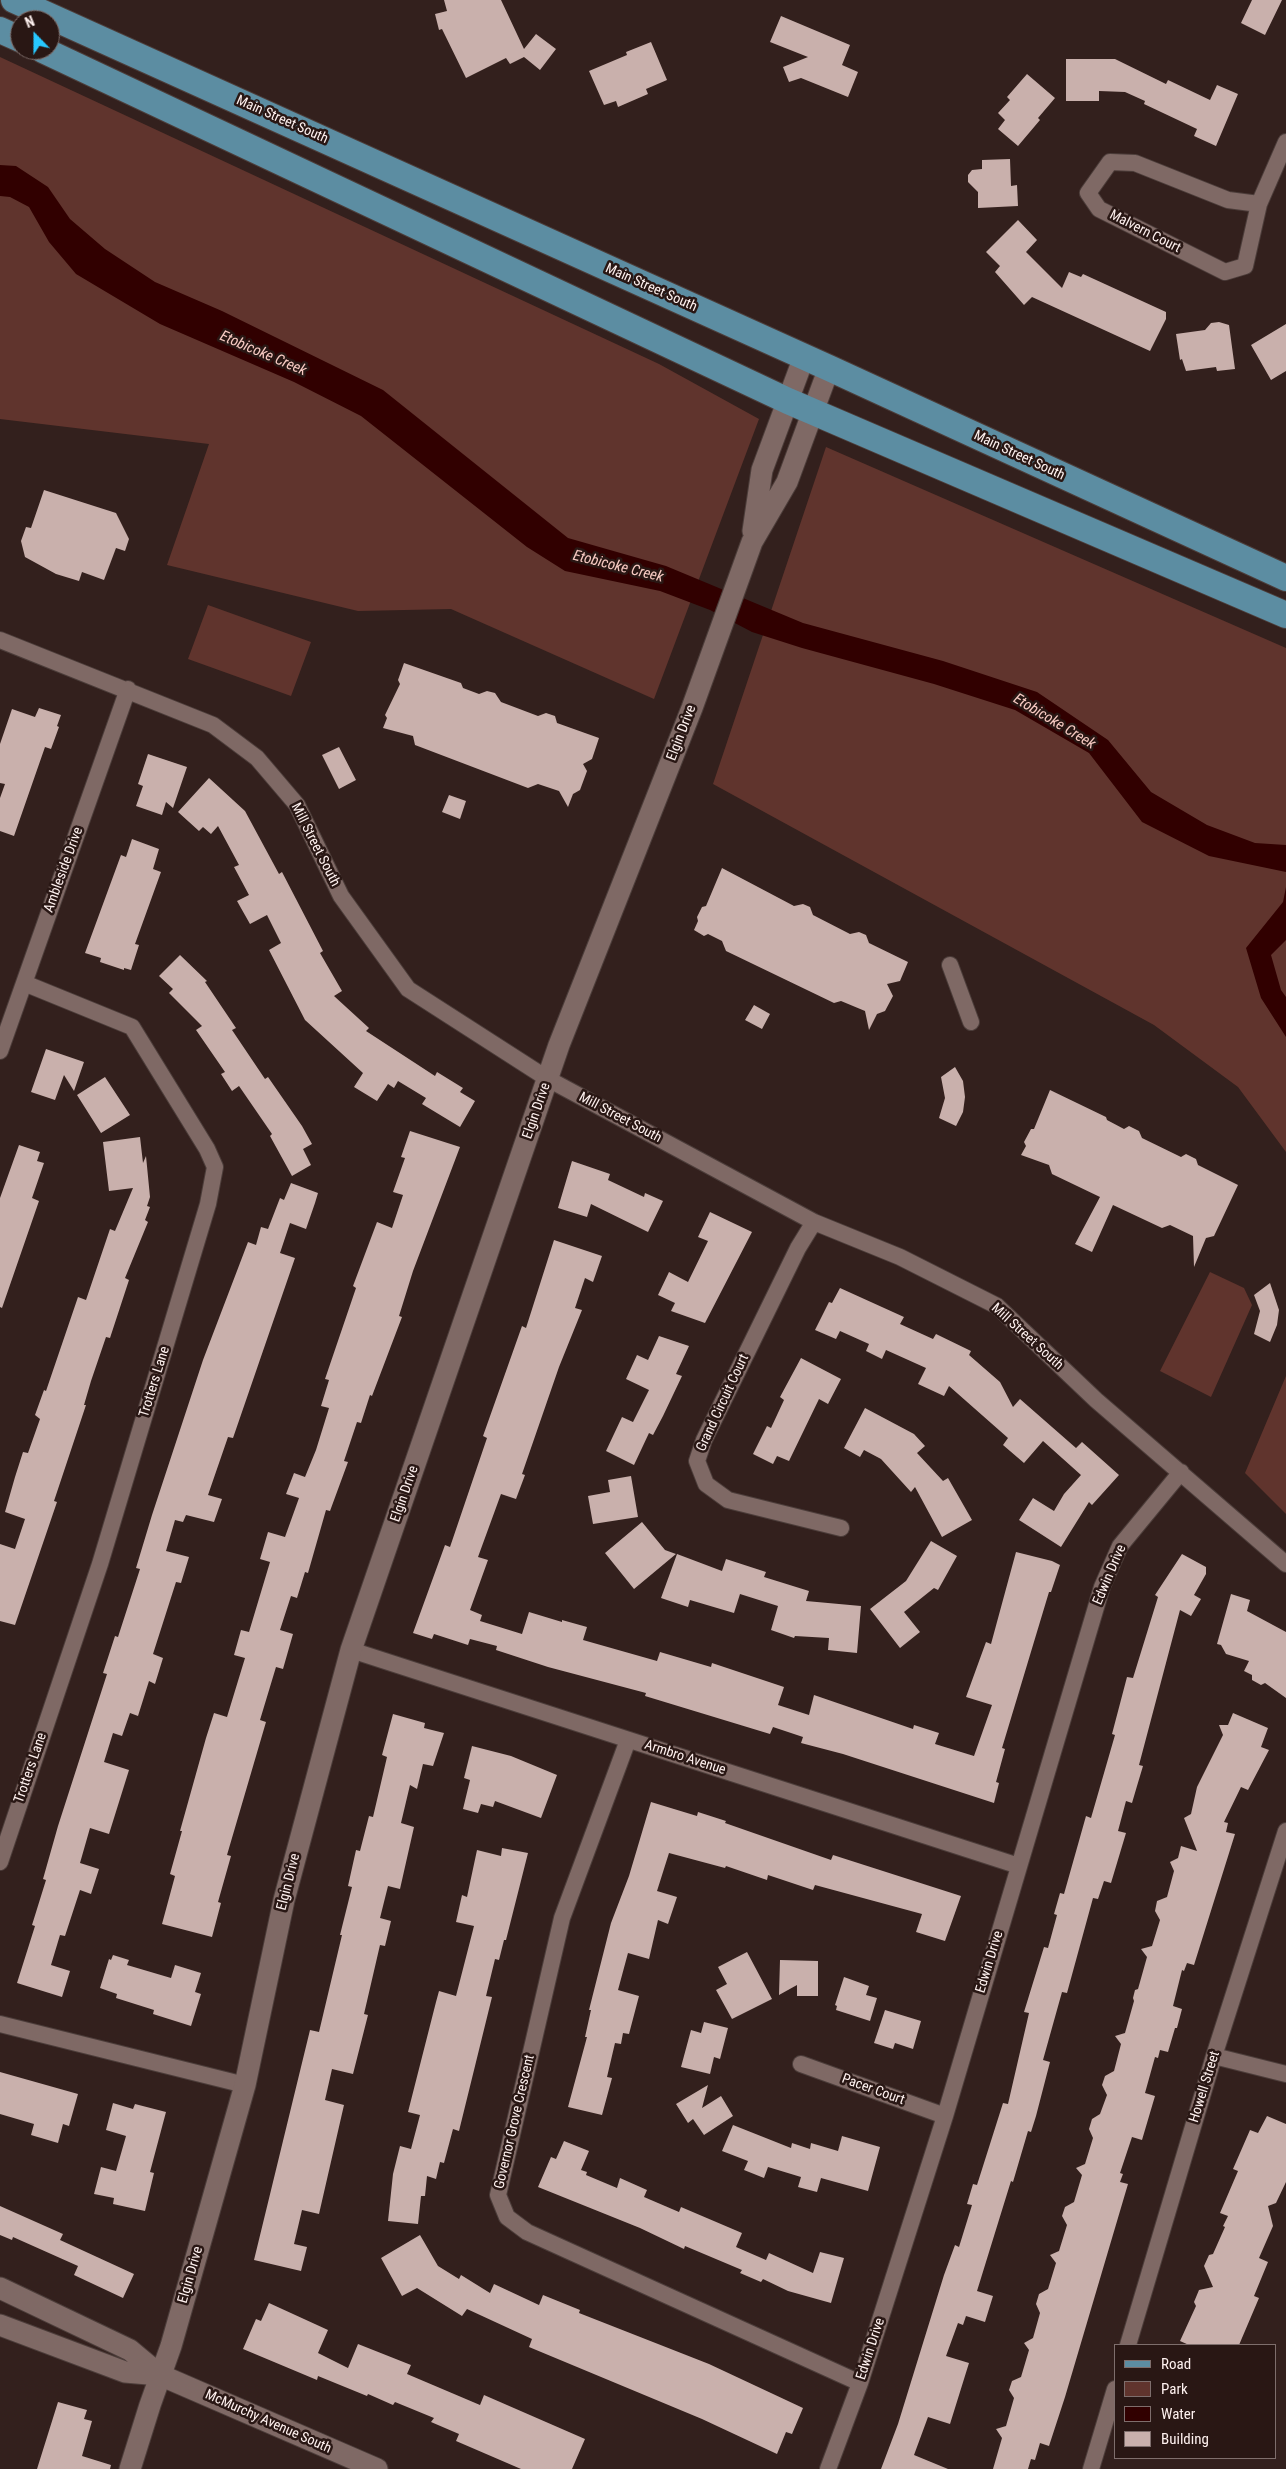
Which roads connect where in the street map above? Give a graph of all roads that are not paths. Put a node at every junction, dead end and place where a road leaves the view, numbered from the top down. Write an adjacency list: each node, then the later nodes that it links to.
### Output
1 (14, 0): 5 (main road, Main Street South)
2 (60, 58): 7 (main road)
3 (1286, 142): 4 (street, Malvern Court)
4 (1259, 204): 4 (street, Malvern Court)
5 (804, 358): 6 (main road, Main Street South); 7 (street, Elgin Drive)
6 (829, 368): 8 (street, Elgin Drive); 10 (main road, Main Street South)
7 (788, 401): 8 (main road); 9 (street, Elgin Drive)
8 (814, 412): 9 (street, Elgin Drive); 11 (main road)
9 (752, 542): 18 (street, Elgin Drive)
10 (1286, 578)
11 (1286, 615)
12 (0, 640): 13 (street, Mill Street South)
13 (128, 690): 15 (street, Ambleside Drive); 18 (street, Mill Street South)
14 (950, 966): 16 (street)
15 (24, 983): 17 (street, Ambleside Drive); 26 (street, Trotters Lane)
16 (971, 1022)
17 (0, 1051)
18 (548, 1079): 19 (street, Mill Street South); 23 (street, Elgin Drive)
19 (814, 1222): 20 (street, Mill Street South); 21 (street, Grand Circuit Court)
20 (1182, 1472): 22 (street, Mill Street South); 27 (street, Edwin Drive)
21 (841, 1528)
22 (1286, 1564)
23 (351, 1650): 24 (street, Armbro Avenue); 32 (street, Elgin Drive)
24 (628, 1740): 27 (street, Armbro Avenue); 38 (street, Governor Grove Crescent)
25 (1286, 1831): 29 (street, Howell Street)
26 (0, 1862)
27 (1019, 1866): 33 (street, Edwin Drive)
28 (0, 2024): 32 (street)
29 (1214, 2056): 31 (street); 36 (street, Howell Street)
30 (801, 2064): 33 (street, Pacer Court)
31 (1286, 2074)
32 (245, 2085): 37 (street, Elgin Drive)
33 (944, 2116): 38 (street, Edwin Drive)
34 (0, 2288): 37 (street, McMurchy Avenue South)
35 (0, 2325): 37 (street, McMurchy Avenue South)
36 (1128, 2344)
37 (160, 2375): 40 (street, Elgin Drive); 41 (street, McMurchy Avenue South)
38 (860, 2383): 42 (street, Edwin Drive)
39 (1114, 2392): 43 (street)
40 (130, 2469)
41 (377, 2469)
42 (828, 2469)
43 (1091, 2469)

